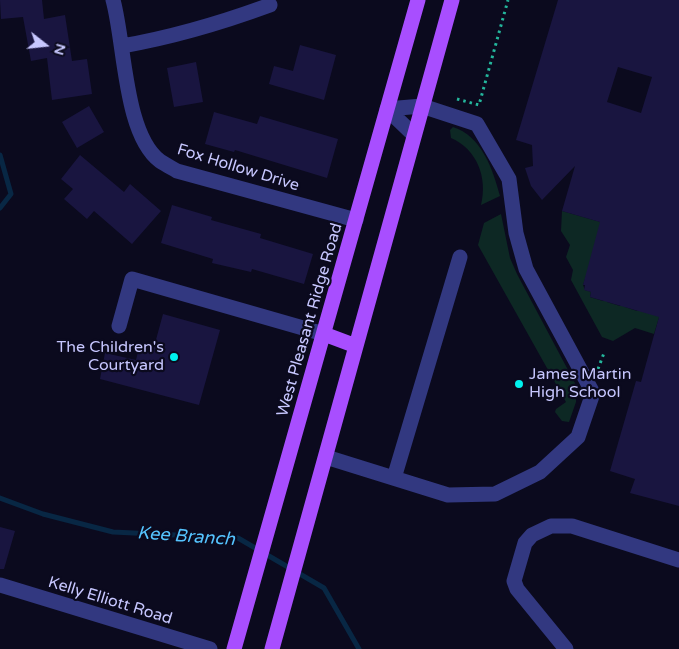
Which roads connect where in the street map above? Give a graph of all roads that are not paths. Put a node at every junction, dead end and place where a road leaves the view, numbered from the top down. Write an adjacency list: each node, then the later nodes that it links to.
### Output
1 (113, 0): 5 (street, Fox Hollow Drive)
2 (418, 0): 7 (main road, West Pleasant Ridge Road)
3 (452, 0): 6 (main road)
4 (270, 5): 5 (street)
5 (122, 46): 9 (street, Fox Hollow Drive)
6 (422, 106): 7 (street); 8 (main road); 15 (street)
7 (387, 110): 8 (street); 9 (main road, West Pleasant Ridge Road)
8 (414, 135): 13 (main road)
9 (356, 220): 12 (main road, West Pleasant Ridge Road)
10 (460, 258): 15 (street)
11 (119, 326): 12 (street)
12 (324, 334): 13 (main road); 19 (main road, West Pleasant Ridge Road)
13 (356, 346): 14 (main road)
14 (326, 457): 15 (street); 20 (main road)
15 (394, 478)
16 (679, 560): 21 (street)
17 (0, 585): 18 (street, Kelly Elliott Road)
18 (210, 649)
19 (234, 649)
20 (272, 649)
21 (566, 649)

